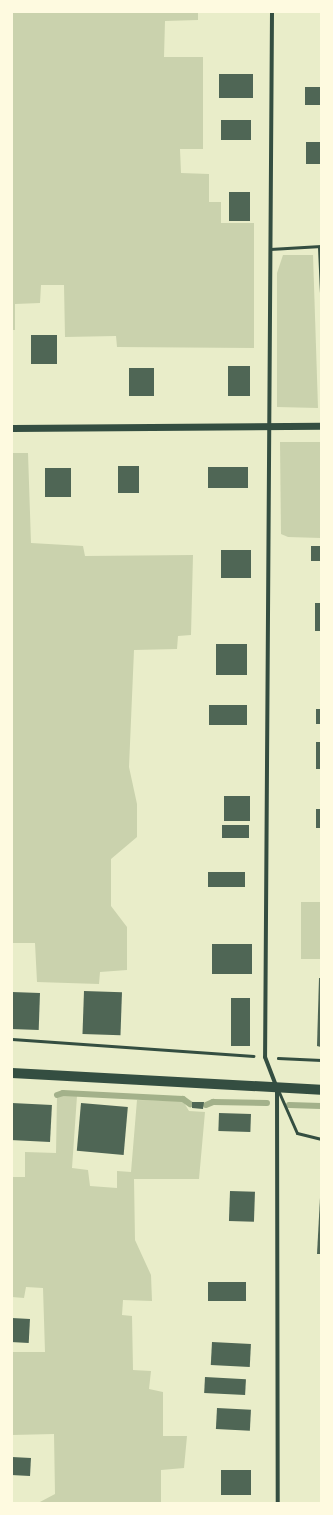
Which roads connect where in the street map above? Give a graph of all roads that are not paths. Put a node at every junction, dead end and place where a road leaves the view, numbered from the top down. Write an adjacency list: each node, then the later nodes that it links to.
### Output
1 (272, 12): 3 (street)
2 (320, 247): 3 (lane); 4 (lane)
3 (270, 248): 5 (street)
4 (321, 292)
5 (269, 425): 6 (street); 7 (street); 9 (street)
6 (321, 426)
7 (12, 428)
8 (12, 1073): 9 (main road)
9 (277, 1088): 10 (main road); 11 (lane); 12 (street)
10 (321, 1090)
11 (321, 1139)
12 (278, 1503)

